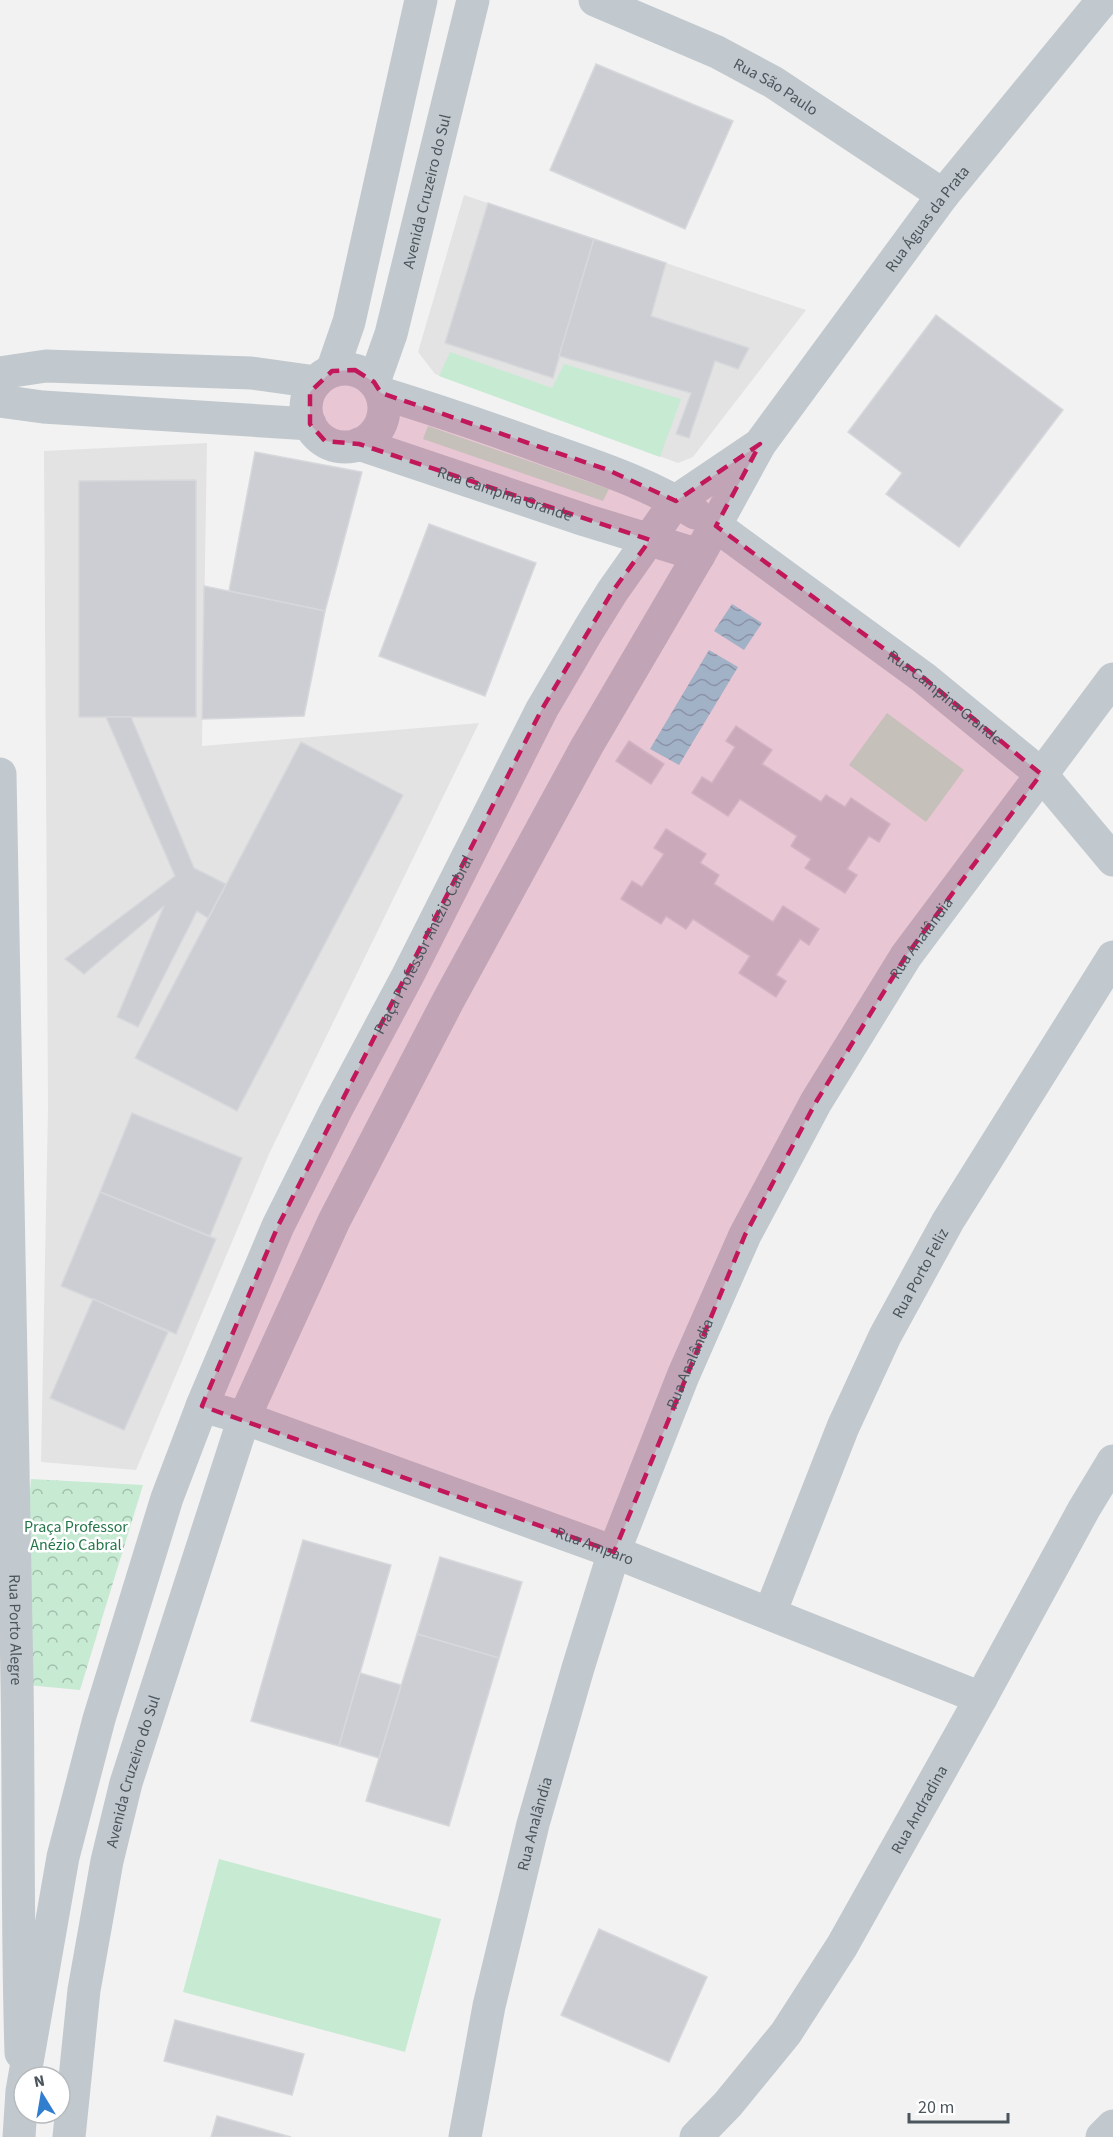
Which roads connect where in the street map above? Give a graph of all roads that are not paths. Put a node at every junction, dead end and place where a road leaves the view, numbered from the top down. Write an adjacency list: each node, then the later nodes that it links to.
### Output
1 (421, 0): 7 (street)
2 (473, 0): 8 (street, Avenida Cruzeiro do Sul)
3 (595, 0): 5 (street, Rua São Paulo)
4 (1103, 0): 5 (street, Rua Águas da Prata)
5 (943, 195): 12 (street, Rua Águas da Prata)
6 (0, 373): 7 (street)
7 (324, 377): 8 (street); 10 (street)
8 (378, 387): 11 (street); 13 (street, Rua Campina Grande)
9 (0, 401): 10 (street)
10 (310, 424): 11 (street)
11 (358, 444): 15 (street, Rua Campina Grande)
12 (760, 444): 13 (street, Rua Águas da Prata); 14 (street, Rua Águas da Prata)
13 (676, 501): 14 (street, Rua Campina Grande); 15 (street, Praça Professor Anézio Cabral)
14 (716, 526): 16 (street); 17 (street, Rua Campina Grande)
15 (650, 540): 16 (street, Rua Campina Grande); 23 (street, Praça Professor Anézio Cabral)
16 (699, 555): 17 (street, Rua Campina Grande); 24 (street)
17 (758, 558): 20 (street, Rua Campina Grande)
18 (1113, 679): 20 (street, Rua Analândia)
19 (0, 774): 29 (street, Rua Porto Alegre)
20 (1041, 774): 21 (street, Rua Campina Grande); 26 (street, Rua Analândia)
21 (1113, 860)
22 (1113, 957): 27 (street, Rua Porto Feliz)
23 (202, 1406): 24 (street, Rua Amparo); 30 (street)
24 (244, 1418): 26 (street, Rua Amparo); 32 (street, Avenida Cruzeiro do Sul)
25 (1113, 1461): 28 (street, Rua Andradina)
26 (614, 1552): 27 (street, Rua Amparo); 33 (street, Rua Analândia)
27 (770, 1612): 28 (street, Rua Amparo)
28 (981, 1698): 34 (street, Rua Andradina)
29 (21, 2065)
30 (27, 2065)
31 (1113, 2126): 35 (street)
32 (69, 2137)
33 (465, 2137)
34 (696, 2137)
35 (1102, 2137)

